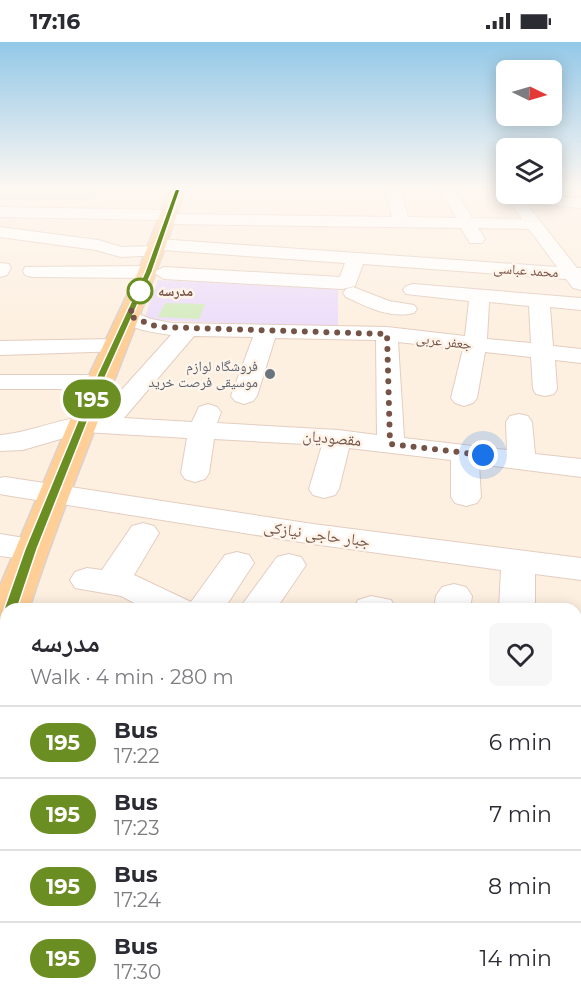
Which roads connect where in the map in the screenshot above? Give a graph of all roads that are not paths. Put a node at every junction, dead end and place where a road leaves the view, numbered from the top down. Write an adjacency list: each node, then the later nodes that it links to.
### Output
1 (40, 235): 12 (street)
2 (53, 235): 12 (street)
3 (105, 235): 13 (street)
4 (168, 235): 20 (main road)
5 (242, 235): 14 (street)
6 (296, 235): 18 (street)
7 (346, 235): 19 (street)
8 (391, 235): 21 (street)
9 (424, 235): 27 (street)
10 (473, 235): 28 (street)
11 (543, 235): 15 (street)
12 (51, 238): 13 (street); 23 (street)
13 (98, 245): 16 (street)
14 (232, 250): 18 (street, محمد عباسی); 20 (street, محمد عباسی); 24 (street)
15 (555, 251): 17 (street); 25 (street)
16 (121, 252): 20 (street); 23 (street)
17 (581, 252)
18 (291, 256): 19 (street, محمد عباسی); 22 (street); 26 (street)
19 (350, 258): 21 (street, محمد عباسی); 29 (street)
20 (156, 260): 23 (street); 24 (street); 32 (main road)
21 (390, 261): 27 (street, محمد عباسی)
22 (266, 263)
23 (13, 268)
24 (205, 275): 26 (street)
25 (578, 277): 28 (street, محمد عباسی)
26 (276, 280): 29 (street)
27 (417, 281): 28 (street, محمد عباسی); 28 (street); 29 (street); 35 (street)
28 (492, 286): 30 (street); 36 (street)
29 (351, 287)
30 (539, 301): 31 (street); 39 (street)
31 (581, 304)
32 (129, 316): 33 (street, جعفر عربی); 37 (main road)
33 (188, 330): 34 (street, جعفر عربی); 48 (street)
34 (266, 332): 35 (street, جعفر عربی); 44 (street)
35 (393, 335): 36 (street, جعفر عربی); 50 (street)
36 (475, 345): 39 (street, جعفر عربی); 45 (street)
37 (115, 346): 38 (street); 42 (main road)
38 (0, 348)
39 (541, 352): 40 (street, جعفر عربی); 43 (street)
40 (581, 356)
41 (0, 382): 42 (street)
42 (99, 382): 48 (main road)
43 (545, 389)
44 (244, 396)
45 (464, 398)
46 (205, 421): 48 (street, مقصودیان); 49 (street, مقصودیان); 55 (street)
47 (519, 422): 52 (street)
48 (93, 425): 53 (street); 56 (main road)
49 (338, 438): 50 (street, مقصودیان); 58 (street)
50 (390, 444): 51 (street, مقصودیان)
51 (465, 453): 52 (street, مقصودیان); 57 (street)
52 (521, 460): 54 (street, مقصودیان)
53 (3, 467): 56 (street, جبار حاجی نیازکی)
54 (581, 468)
55 (195, 473)
56 (53, 494): 58 (street, جبار حاجی نیازکی); 60 (main road)
57 (466, 497)
58 (318, 511): 61 (street, جبار حاجی نیازکی)
59 (143, 533): 65 (street)
60 (15, 547): 66 (main road)
61 (518, 561): 64 (street, جبار حاجی نیازکی); 70 (street)
62 (237, 563): 68 (street)
63 (289, 565): 69 (street)
64 (581, 569)
65 (117, 590): 67 (street)
66 (8, 603)
67 (158, 603)
68 (209, 603)
69 (260, 603)
70 (517, 603)

